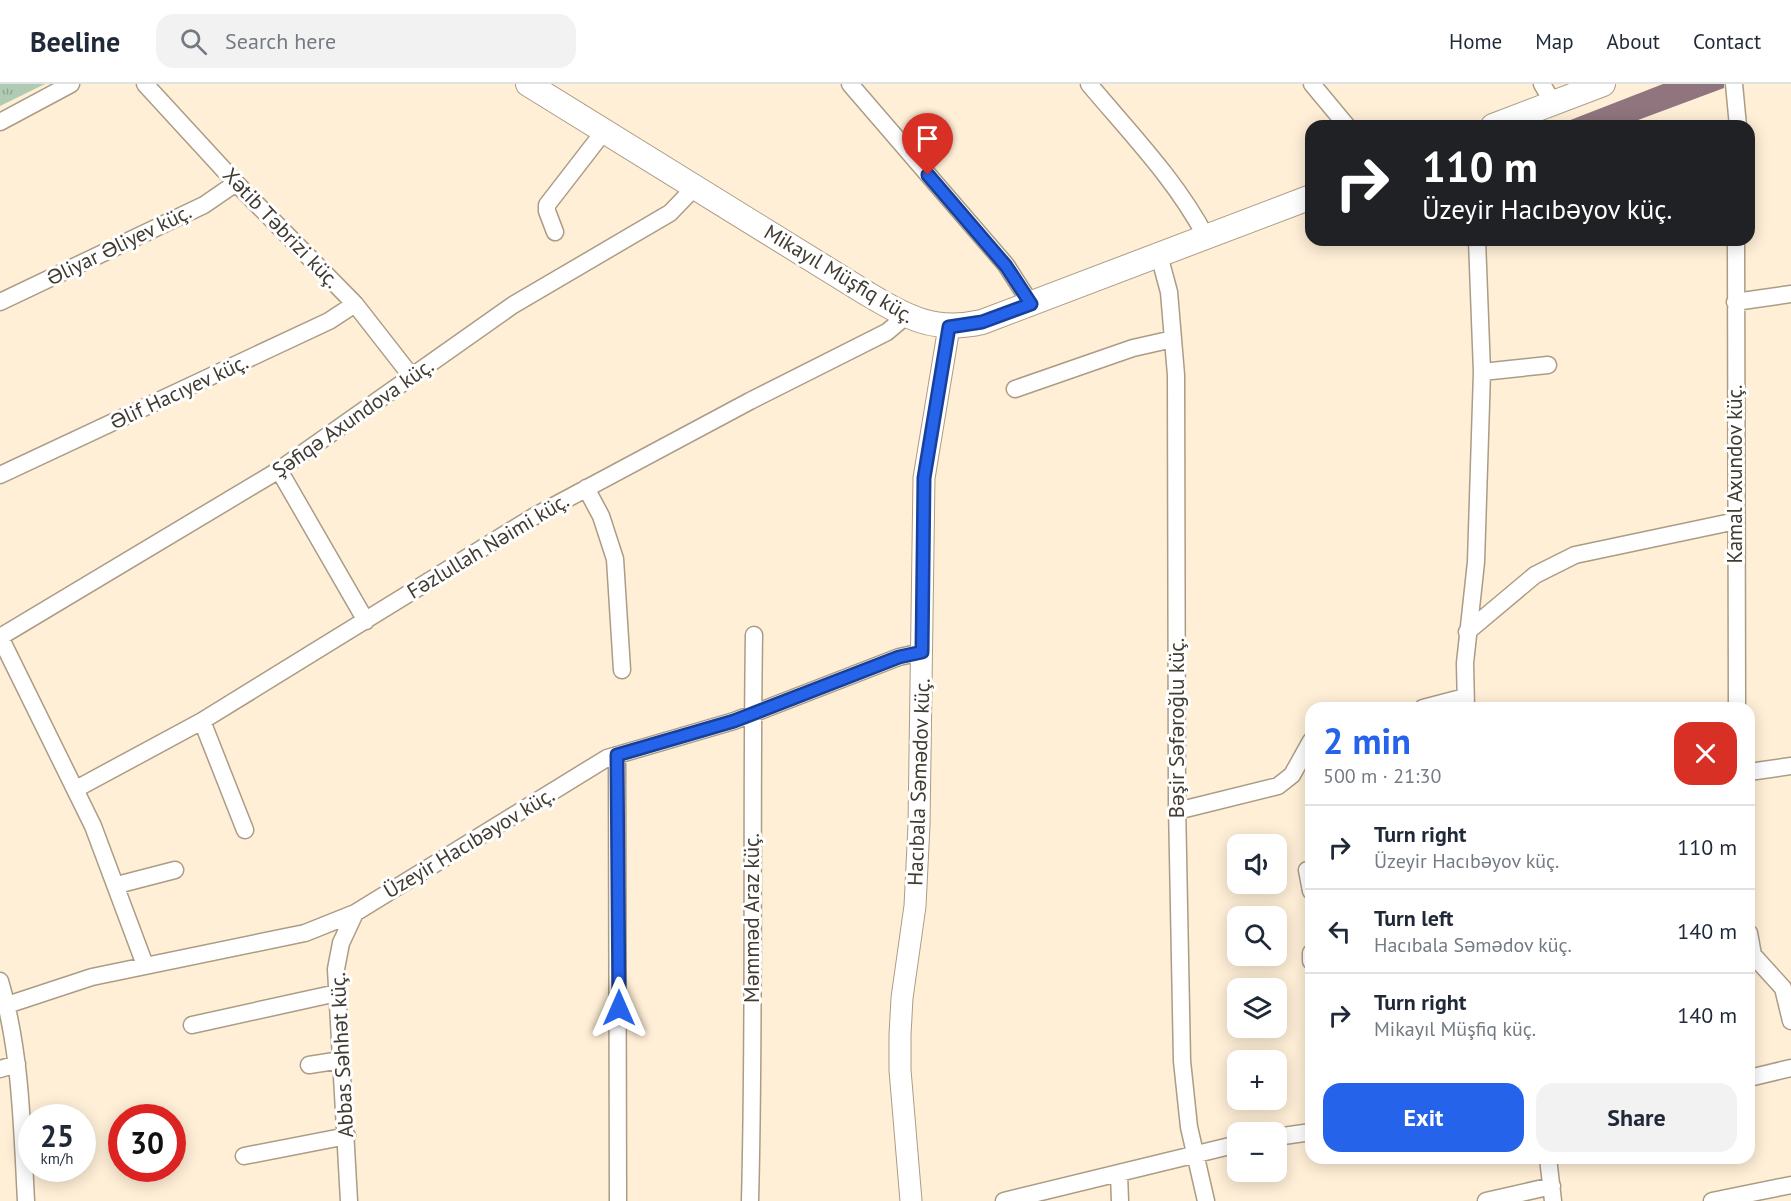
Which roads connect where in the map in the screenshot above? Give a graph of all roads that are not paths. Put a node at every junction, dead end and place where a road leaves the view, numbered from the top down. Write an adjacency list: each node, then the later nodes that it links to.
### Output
1 (71, 84): 13 (street)
2 (145, 84): 15 (street, Xətib Təbrizi küç.)
3 (528, 84): 14 (main road, Mikayıl Müşfiq küç.)
4 (850, 84): 27 (street)
5 (1089, 84): 19 (street)
6 (1312, 84): 10 (street)
7 (1603, 84): 9 (main road)
8 (1734, 84): 12 (street)
9 (1548, 93): 11 (main road)
10 (1342, 120)
11 (1503, 120)
12 (1737, 120)
13 (0, 122)
14 (605, 130): 16 (main road, Mikayıl Müşfiq küç.); 18 (street)
15 (236, 183): 24 (street, Əliyar Əliyev küç.); 26 (street, Xətib Təbrizi küç.)
16 (696, 186): 28 (main road, Mikayıl Müşfiq küç.); 33 (street, Şəfiqə Axundova küç.)
17 (1305, 199): 19 (main road, Mikayıl Müşfiq küç.)
18 (555, 232)
19 (1206, 237): 22 (main road, Mikayıl Müşfiq küç.)
20 (1477, 246): 32 (street)
21 (1736, 246): 25 (street, Kamal Axundov küç.)
22 (1159, 255): 27 (main road, Mikayıl Müşfiq küç.); 30 (street, Bəşir Səfəroğlu küç.)
23 (1791, 294): 25 (street)
24 (0, 302)
25 (1735, 302): 38 (street, Kamal Axundov küç.)
26 (355, 304): 33 (street, Xətib Təbrizi küç.); 36 (street, Əlif Hacıyev küç.)
27 (1031, 304): 29 (main road, Mikayıl Müşfiq küç.)
28 (906, 316): 29 (main road, Mikayıl Müşfiq küç.); 37 (street, Fəzlullah Nəimi küç.)
29 (949, 327): 43 (street, Hacıbala Səmədov küç.)
30 (1173, 339): 34 (street); 54 (street, Bəşir Səfəroğlu küç.)
31 (1548, 365): 32 (street)
32 (1482, 372): 40 (street)
33 (412, 377): 35 (street, Şəfiqə Axundova küç.)
34 (1015, 390)
35 (279, 470): 39 (street); 42 (street, Şəfiqə Axundova küç.)
36 (0, 476)
37 (585, 488): 39 (street, Fəzlullah Nəimi küç.); 44 (street)
38 (1736, 521): 40 (street); 46 (street, Kamal Axundov küç.)
39 (366, 621): 48 (street, Fəzlullah Nəimi küç.)
40 (1467, 632): 45 (street)
41 (754, 635): 47 (street, Məmməd Araz küç.)
42 (0, 637): 53 (street)
43 (922, 652): 47 (street, Üzeyir Hacıbəyov küç.); 86 (street, Hacıbala Səmədov küç.)
44 (622, 670)
45 (1466, 702)
46 (1737, 702)
47 (753, 715): 50 (street, Üzeyir Hacıbəyov küç.); 85 (street, Məmməd Araz küç.)
48 (202, 721): 53 (street, Fəzlullah Nəimi küç.); 55 (street)
49 (1305, 752): 54 (street)
50 (617, 755): 58 (street, Üzeyir Hacıbəyov küç.); 84 (street)
51 (1791, 766): 52 (street)
52 (1755, 771)
53 (76, 789): 57 (street)
54 (1177, 811): 76 (street, Bəşir Səfəroğlu küç.)
55 (245, 830)
56 (175, 870): 57 (street)
57 (117, 885): 60 (street)
58 (355, 913): 60 (street, Üzeyir Hacıbəyov küç.); 62 (street, Abbas Səhhət küç.)
59 (1755, 963): 64 (street)
60 (145, 965): 63 (street, Üzeyir Hacıbəyov küç.)
61 (0, 981): 63 (street)
62 (337, 993): 65 (street); 66 (street, Abbas Səhhət küç.)
63 (7, 1005): 67 (street)
64 (1791, 1021)
65 (192, 1025)
66 (341, 1060): 68 (street); 74 (street, Abbas Səhhət küç.)
67 (17, 1064): 70 (street); 82 (street)
68 (309, 1065)
69 (1791, 1068): 71 (street)
70 (0, 1069)
71 (1755, 1077)
72 (1305, 1133): 73 (street)
73 (1287, 1135)
74 (347, 1136): 77 (street); 83 (street, Abbas Səhhət küç.)
75 (1227, 1147): 76 (street)
76 (1195, 1155): 79 (street); 89 (street, Bəşir Səfəroğlu küç.)
77 (244, 1156)
78 (1549, 1164): 81 (street)
79 (1119, 1174): 87 (street); 88 (street)
80 (1791, 1185): 91 (street)
81 (1553, 1194): 90 (street)
82 (26, 1201)
83 (349, 1201)
84 (618, 1201)
85 (750, 1201)
86 (911, 1201)
87 (1004, 1201)
88 (1120, 1201)
89 (1206, 1201)
90 (1486, 1201)
91 (1712, 1201)

